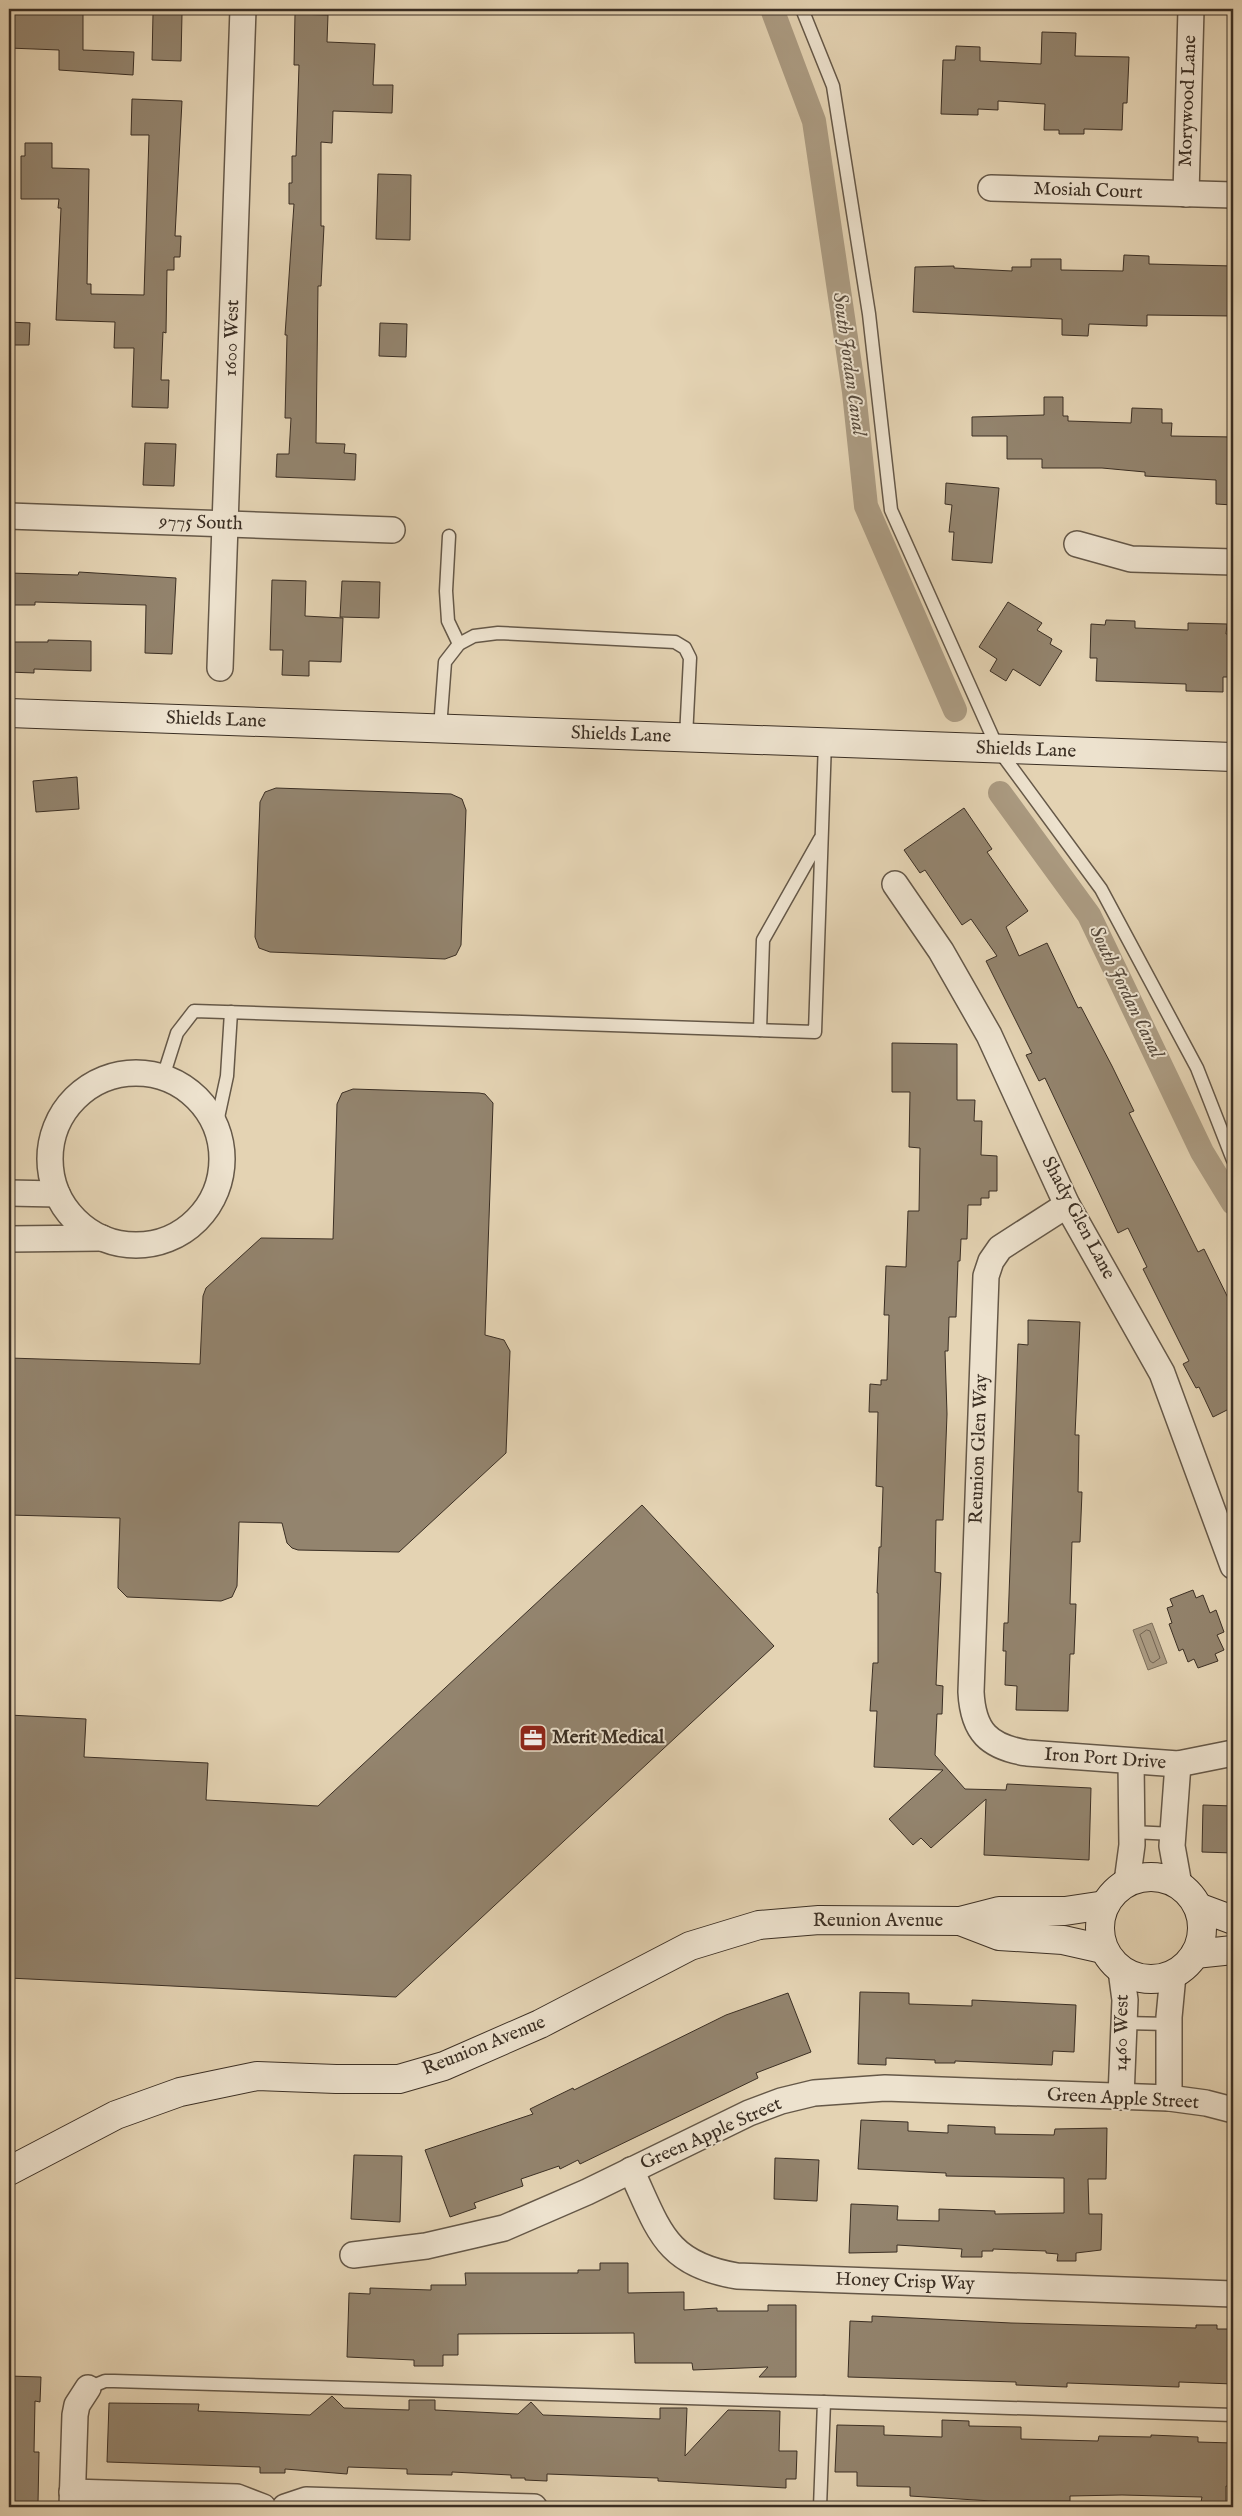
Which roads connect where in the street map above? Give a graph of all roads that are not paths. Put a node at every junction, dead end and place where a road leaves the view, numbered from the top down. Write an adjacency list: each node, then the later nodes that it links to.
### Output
1 (243, 9): 8 (street, 1600 West)
2 (802, 9): 19 (lane)
3 (1191, 9): 5 (street, Morywood Lane)
4 (991, 188): 5 (street, Mosiah Court)
5 (1186, 194): 6 (street, Mosiah Court)
6 (1233, 195)
7 (9, 516): 8 (street, 9775 South)
8 (226, 524): 9 (street, 9775 South); 14 (street, 1600 West)
9 (392, 530)
10 (450, 536): 13 (lane)
11 (1077, 544): 12 (street)
12 (1233, 562)
13 (458, 644): 16 (lane); 17 (lane)
14 (220, 668)
15 (9, 714): 16 (street, Shields Lane)
16 (440, 728): 17 (street, Shields Lane)
17 (686, 737): 18 (street, Shields Lane)
18 (825, 742): 19 (street, Shields Lane); 21 (lane)
19 (998, 749): 20 (street, Shields Lane); 27 (lane)
20 (1233, 757)
21 (822, 837): 24 (lane); 24 (lane)
22 (895, 884): 30 (street, Shady Glen Lane)
23 (231, 1012): 24 (lane); 25 (lane); 26 (lane)
24 (760, 1030)
25 (163, 1077): 26 (street); 29 (street)
26 (216, 1128): 31 (street)
27 (1233, 1160)
28 (9, 1193): 29 (street)
29 (57, 1194): 31 (street)
30 (1067, 1205): 33 (street, Shady Glen Lane); 34 (street, Reunion Glen Way)
31 (102, 1238): 32 (street)
32 (9, 1239)
33 (1233, 1566)
34 (981, 1732): 36 (street, Iron Port Drive)
35 (1233, 1752): 37 (street, Iron Port Drive)
36 (1131, 1762): 37 (street, Iron Port Drive); 38 (street)
37 (1178, 1764): 39 (street)
38 (1132, 1832): 39 (lane); 40 (street)
39 (1174, 1834): 41 (street)
40 (1127, 1882): 41 (street); 42 (street)
41 (1179, 1885): 43 (street)
42 (1105, 1905): 45 (street, Reunion Avenue); 46 (street)
43 (1198, 1907): 44 (street); 48 (street)
44 (1233, 1920)
45 (960, 1921): 46 (street, Reunion Avenue); 57 (street, Reunion Avenue)
46 (1103, 1949): 49 (street)
47 (1233, 1950): 48 (street)
48 (1196, 1954): 50 (street)
49 (1121, 1970): 50 (street); 51 (street, 1460 West)
50 (1173, 1975): 52 (street)
51 (1124, 2023): 52 (lane); 53 (street, 1460 West)
52 (1169, 2024): 54 (street)
53 (1121, 2096): 54 (street, Green Apple Street); 56 (street, Green Apple Street)
54 (1169, 2098): 55 (street, Green Apple Street)
55 (1233, 2110)
56 (631, 2170): 58 (street, Green Apple Street); 59 (street, Honey Crisp Way)
57 (9, 2171)
58 (353, 2255)
59 (1233, 2294)
60 (88, 2388): 61 (lane); 63 (street)
61 (824, 2402): 62 (lane); 68 (lane)
62 (1233, 2415)
63 (72, 2500): 64 (street)
64 (262, 2507)
65 (285, 2507): 66 (street)
66 (490, 2507): 67 (street)
67 (534, 2507)
68 (820, 2507)

